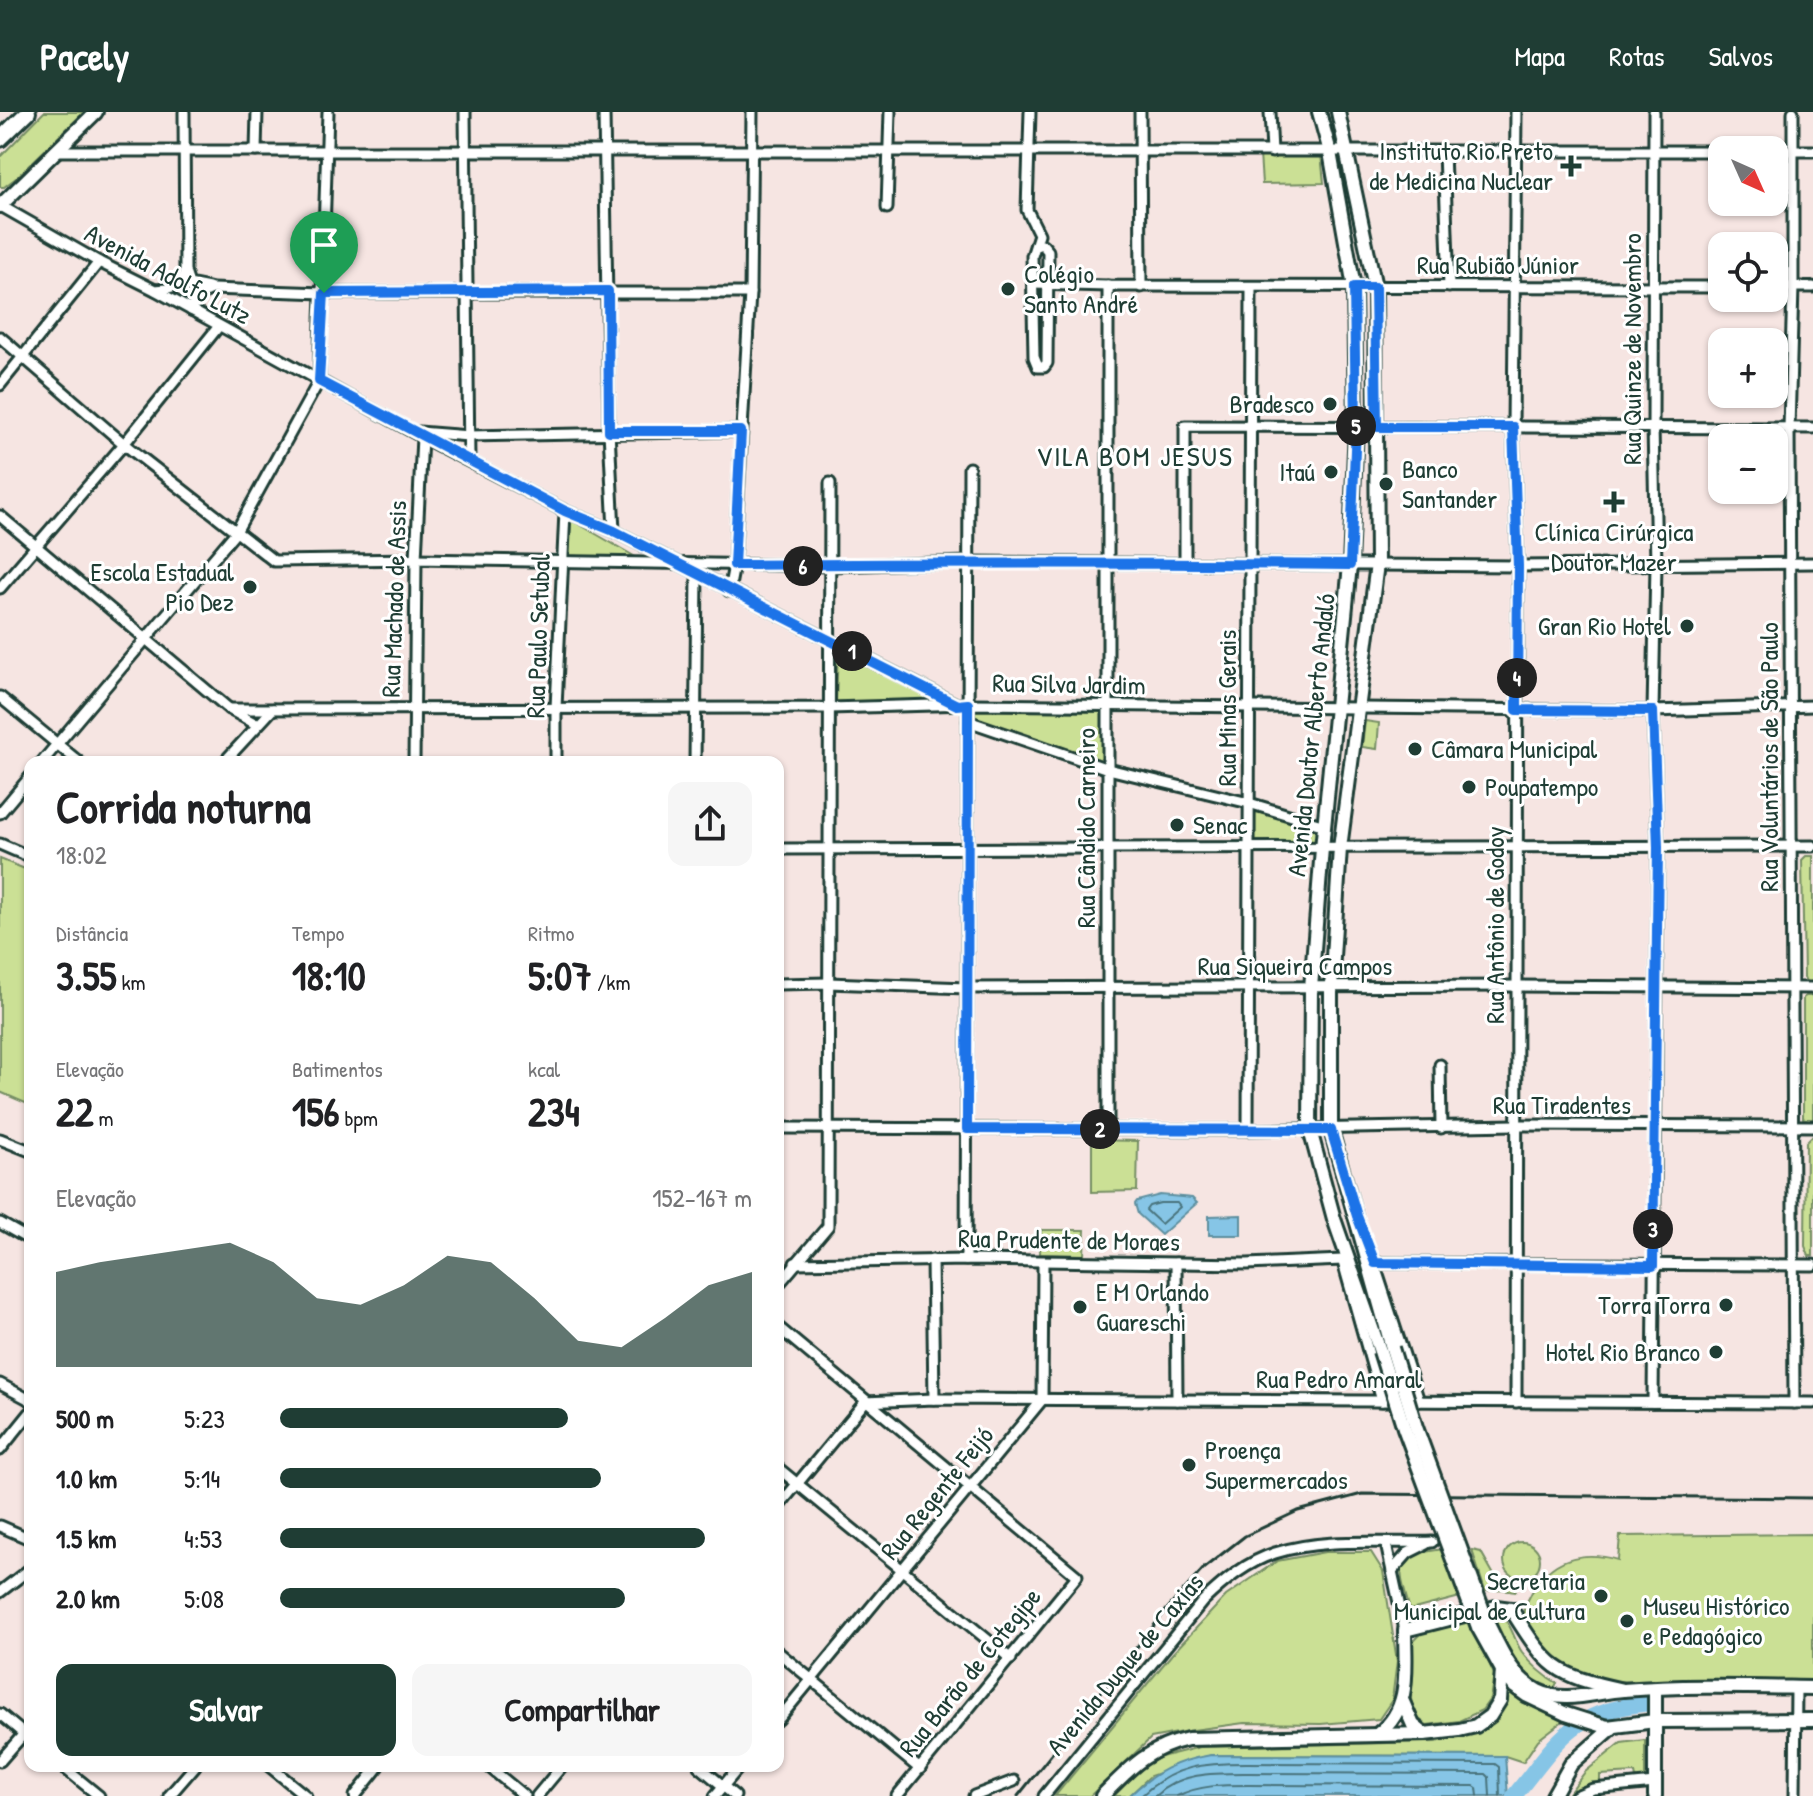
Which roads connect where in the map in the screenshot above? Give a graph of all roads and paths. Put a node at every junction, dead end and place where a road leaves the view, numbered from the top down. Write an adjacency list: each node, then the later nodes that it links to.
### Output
1 (28, 112): 18 (highway)
2 (96, 112): 21 (main road)
3 (184, 112): 22 (street)
4 (257, 112): 23 (street)
5 (328, 112): 24 (street)
6 (465, 112): 25 (street)
7 (604, 112): 26 (street)
8 (752, 112): 19 (street)
9 (890, 112): 20 (street)
10 (1030, 112): 27 (street)
11 (1140, 112): 28 (street)
12 (1270, 112): 35 (street)
13 (1319, 112): 36 (main road, Avenida Doutor Alberto Andaló)
14 (1338, 112): 37 (main road, Avenida Doutor Alberto Andaló)
15 (1516, 112): 29 (street, Rua Antônio de Godoy)
16 (1654, 112): 30 (street, Rua Quinze de Novembro)
17 (1793, 112): 33 (street, Rua Voluntários de São Paulo)
18 (0, 139)
19 (753, 150): 20 (street); 26 (street); 63 (street)
20 (890, 150): 27 (street); 40 (street)
21 (55, 151): 22 (street); 39 (main road)
22 (183, 151): 23 (street); 43 (street)
23 (256, 151): 24 (street)
24 (327, 151): 25 (street); 62 (street)
25 (465, 151): 26 (street); 61 (street)
26 (604, 151): 60 (street)
27 (1029, 151): 28 (street); 41 (street)
28 (1140, 151): 35 (street); 47 (street)
29 (1516, 151): 30 (street); 38 (street); 52 (street, Rua Antônio de Godoy)
30 (1654, 151): 31 (street); 53 (street, Rua Quinze de Novembro)
31 (1708, 151)
32 (1788, 151): 33 (street)
33 (1794, 151): 34 (street); 56 (street, Rua Voluntários de São Paulo)
34 (1813, 151)
35 (1272, 152): 36 (street)
36 (1330, 152): 37 (street); 49 (main road, Avenida Doutor Alberto Andaló)
37 (1348, 152): 38 (street); 50 (main road, Avenida Doutor Alberto Andaló)
38 (1444, 152): 51 (street)
39 (0, 206): 42 (street, Avenida Adolfo Lutz)
40 (887, 208)
41 (1037, 245): 44 (street); 45 (street)
42 (99, 262): 59 (street, Avenida Adolfo Lutz); 71 (street)
43 (185, 271): 58 (street); 59 (street)
44 (1033, 284): 45 (street, Rua Rubião Júnior); 64 (street)
45 (1047, 284): 46 (street, Rua Rubião Júnior); 65 (street)
46 (1108, 286): 47 (street, Rua Rubião Júnior); 105 (street, Rua Cândido Carneiro)
47 (1141, 287): 48 (street, Rua Rubião Júnior)
48 (1251, 287): 49 (street, Rua Rubião Júnior); 74 (street, Rua Minas Gerais)
49 (1354, 287): 50 (street, Rua Rubião Júnior); 75 (main road, Avenida Doutor Alberto Andaló)
50 (1375, 287): 51 (street, Rua Rubião Júnior); 76 (main road, Avenida Doutor Alberto Andaló)
51 (1449, 287): 52 (street, Rua Rubião Júnior)
52 (1515, 287): 53 (street, Rua Rubião Júnior); 77 (street, Rua Antônio de Godoy)
53 (1653, 287): 54 (street, Rua Rubião Júnior); 78 (street, Rua Quinze de Novembro)
54 (1708, 287)
55 (1788, 287): 56 (street)
56 (1793, 287): 57 (street); 79 (street, Rua Voluntários de São Paulo)
57 (1813, 287)
58 (212, 289): 62 (street); 66 (street)
59 (155, 290): 66 (street, Avenida Adolfo Lutz)
60 (608, 291): 61 (street); 63 (street); 81 (street)
61 (467, 292): 62 (street); 84 (street)
62 (324, 293): 72 (street)
63 (750, 293): 82 (street)
64 (1034, 303): 65 (street); 68 (street)
65 (1047, 303): 69 (street)
66 (191, 310): 67 (street, Avenida Adolfo Lutz)
67 (219, 326): 72 (street, Avenida Adolfo Lutz); 85 (street)
68 (1034, 328): 69 (street); 69 (street)
69 (1047, 330)
70 (0, 337): 71 (street)
71 (23, 358): 73 (street); 85 (street)
72 (319, 381): 83 (street, Avenida Adolfo Lutz); 92 (street)
73 (0, 385)
74 (1250, 427): 75 (street); 97 (street); 99 (street, Rua Minas Gerais)
75 (1356, 427): 76 (street); 106 (main road, Avenida Doutor Alberto Andaló)
76 (1377, 427): 77 (street); 100 (main road, Avenida Doutor Alberto Andaló)
77 (1513, 427): 78 (street); 108 (street, Rua Antônio de Godoy)
78 (1653, 427): 79 (street); 101 (street, Rua Quinze de Novembro)
79 (1789, 428): 80 (street); 102 (street, Rua Voluntários de São Paulo)
80 (1813, 428)
81 (609, 431): 82 (street); 84 (street); 91 (street)
82 (741, 431): 104 (street)
83 (419, 435): 84 (street); 86 (street, Avenida Adolfo Lutz); 94 (street, Rua Machado de Assis)
84 (469, 436): 86 (street)
85 (124, 444): 92 (street); 93 (street)
86 (469, 460): 89 (street, Avenida Adolfo Lutz)
87 (969, 468): 96 (street)
88 (830, 483): 107 (street)
89 (565, 511): 91 (street, Avenida Adolfo Lutz); 95 (street, Rua Paulo Setubal)
90 (0, 516): 93 (street)
91 (614, 531): 103 (street, Avenida Adolfo Lutz)
92 (236, 532): 94 (street); 112 (street)
93 (35, 545): 110 (street); 112 (street)
94 (416, 559): 95 (street); 120 (street, Rua Machado de Assis)
95 (563, 562): 103 (street); 121 (street, Rua Paulo Setubal)
96 (969, 562): 105 (street); 107 (street); 115 (street)
97 (1185, 563): 99 (street); 105 (street)
98 (1813, 563): 102 (street)
99 (1250, 564): 106 (street); 125 (street, Rua Minas Gerais)
100 (1377, 564): 106 (street); 108 (street); 126 (main road, Avenida Doutor Alberto Andaló)
101 (1656, 564): 102 (street); 108 (street); 130 (street, Rua Quinze de Novembro)
102 (1791, 564): 117 (street, Rua Voluntários de São Paulo)
103 (681, 565): 104 (street); 109 (street, Avenida Adolfo Lutz)
104 (734, 565): 107 (street); 111 (street)
105 (1108, 565): 124 (street, Rua Cândido Carneiro)
106 (1350, 565): 119 (main road, Avenida Doutor Alberto Andaló)
107 (830, 566): 113 (street)
108 (1518, 566): 129 (street, Rua Antônio de Godoy)
109 (697, 574): 111 (street, Avenida Adolfo Lutz); 122 (street)
110 (0, 588)
111 (729, 591): 113 (street, Avenida Adolfo Lutz)
112 (147, 638): 127 (street); 133 (street)
113 (829, 639): 116 (street, Avenida Adolfo Lutz); 123 (street)
114 (0, 697): 133 (street)
115 (968, 704): 116 (street, Rua Silva Jardim); 124 (street, Rua Silva Jardim); 131 (street)
116 (957, 705): 123 (street, Rua Silva Jardim)
117 (1790, 706): 118 (street, Rua Silva Jardim); 130 (street, Rua Silva Jardim); 146 (street, Rua Voluntários de São Paulo)
118 (1813, 706)
119 (1337, 707): 125 (street, Rua Silva Jardim); 126 (street, Rua Silva Jardim); 144 (main road, Avenida Doutor Alberto Andaló)
120 (413, 708): 121 (street, Rua Silva Jardim); 128 (street, Rua Silva Jardim); 137 (street, Rua Machado de Assis)
121 (556, 708): 122 (street, Rua Silva Jardim); 138 (street, Rua Paulo Setubal)
122 (696, 708): 123 (street, Rua Silva Jardim); 139 (street)
123 (829, 708): 150 (street)
124 (1108, 708): 125 (street, Rua Silva Jardim); 140 (street, Rua Cândido Carneiro)
125 (1249, 708): 142 (street, Rua Minas Gerais)
126 (1359, 708): 129 (street, Rua Silva Jardim); 154 (main road, Avenida Doutor Alberto Andaló)
127 (229, 709): 128 (street, Rua Silva Jardim); 132 (street)
128 (273, 709): 132 (street)
129 (1517, 710): 130 (street, Rua Silva Jardim); 155 (street, Rua Antônio de Godoy)
130 (1653, 711): 149 (street, Rua Quinze de Novembro)
131 (968, 721): 140 (street); 151 (street)
132 (256, 724): 136 (street)
133 (57, 744): 134 (street); 135 (street)
134 (47, 756)
135 (72, 756)
136 (229, 756)
137 (414, 756)
138 (556, 756)
139 (695, 756)
140 (1108, 769): 142 (street); 148 (street, Rua Cândido Carneiro)
141 (24, 784): 143 (street)
142 (1249, 803): 144 (street); 152 (street, Rua Minas Gerais)
143 (0, 813)
144 (1325, 826): 153 (main road, Avenida Doutor Alberto Andaló)
145 (0, 844): 157 (street)
146 (1791, 846): 147 (street); 149 (street); 168 (street, Rua Voluntários de São Paulo)
147 (1813, 846)
148 (1108, 847): 151 (street); 152 (street); 161 (street, Rua Cândido Carneiro)
149 (1658, 847): 155 (street); 165 (street, Rua Quinze de Novembro)
150 (829, 848): 151 (street); 156 (street); 158 (street)
151 (968, 848): 162 (street)
152 (1249, 848): 153 (street); 167 (street, Rua Minas Gerais)
153 (1322, 848): 154 (street); 163 (main road, Avenida Doutor Alberto Andaló)
154 (1340, 848): 155 (street); 164 (main road, Avenida Doutor Alberto Andaló)
155 (1517, 848): 160 (street, Rua Antônio de Godoy)
156 (784, 849)
157 (24, 854)
158 (828, 983): 159 (street, Rua Siqueira Campos); 162 (street, Rua Siqueira Campos); 175 (street)
159 (784, 984)
160 (1517, 986): 164 (street, Rua Siqueira Campos); 165 (street, Rua Siqueira Campos); 170 (street, Rua Antônio de Godoy)
161 (1108, 987): 162 (street, Rua Siqueira Campos); 167 (street, Rua Siqueira Campos); 178 (street, Rua Cândido Carneiro)
162 (967, 988): 177 (street)
163 (1311, 988): 164 (street, Rua Siqueira Campos); 167 (street, Rua Siqueira Campos); 180 (main road, Avenida Doutor Alberto Andaló)
164 (1331, 988): 181 (main road, Avenida Doutor Alberto Andaló)
165 (1655, 988): 168 (street, Rua Siqueira Campos); 173 (street, Rua Quinze de Novembro)
166 (1813, 988): 168 (street, Rua Siqueira Campos)
167 (1248, 989): 179 (street, Rua Minas Gerais)
168 (1792, 989): 171 (street, Rua Voluntários de São Paulo)
169 (1440, 1065): 176 (street)
170 (1516, 1125): 173 (street, Rua Tiradentes); 176 (street, Rua Tiradentes); 195 (street, Rua Antônio de Godoy)
171 (1794, 1126): 172 (street, Rua Tiradentes); 173 (street, Rua Tiradentes); 196 (street, Rua Voluntários de São Paulo)
172 (1813, 1126)
173 (1655, 1127): 198 (street, Rua Quinze de Novembro)
174 (784, 1128): 175 (street, Rua Tiradentes)
175 (828, 1128): 177 (street, Rua Tiradentes); 192 (street)
176 (1441, 1128): 181 (street, Rua Tiradentes)
177 (967, 1129): 178 (street, Rua Tiradentes); 189 (street)
178 (1108, 1129): 179 (street, Rua Tiradentes)
179 (1248, 1130): 180 (street, Rua Tiradentes)
180 (1310, 1130): 181 (street, Rua Tiradentes); 185 (main road, Avenida Doutor Alberto Andaló)
181 (1331, 1130): 184 (main road, Avenida Doutor Alberto Andaló)
182 (0, 1139): 183 (street)
183 (24, 1149)
184 (1357, 1216): 194 (street, Avenida Doutor Alberto Andaló); 201 (main road, Avenida Doutor Alberto Andaló)
185 (1334, 1219): 190 (street, Avenida Doutor Alberto Andaló); 201 (main road, Avenida Doutor Alberto Andaló)
186 (0, 1223): 187 (street)
187 (24, 1237)
188 (932, 1260): 189 (street, Rua Prudente de Moraes); 192 (street, Rua Prudente de Moraes); 204 (street)
189 (966, 1260): 191 (street, Rua Prudente de Moraes)
190 (1343, 1260): 193 (street, Rua Prudente de Moraes); 208 (street, Avenida Doutor Alberto Andaló)
191 (1043, 1262): 193 (street, Rua Prudente de Moraes); 205 (street)
192 (795, 1263): 199 (street)
193 (1176, 1263): 206 (street)
194 (1375, 1263): 195 (street); 209 (street, Avenida Doutor Alberto Andaló)
195 (1517, 1265): 198 (street); 211 (street, Rua Antônio de Godoy)
196 (1794, 1265): 197 (street); 198 (street); 213 (street, Rua Voluntários de São Paulo)
197 (1813, 1265)
198 (1653, 1266): 212 (street, Rua Quinze de Novembro)
199 (784, 1277)
200 (784, 1332): 210 (street)
201 (1386, 1350): 229 (main road, bridge)
202 (0, 1384): 203 (street)
203 (24, 1397)
204 (934, 1399): 205 (street, Rua Pedro Amaral); 207 (street, Rua Pedro Amaral)
205 (1042, 1400): 206 (street, Rua Pedro Amaral); 220 (street, Rua Regente Feijó)
206 (1177, 1400): 208 (street, Rua Pedro Amaral)
207 (890, 1401): 210 (street, Rua Pedro Amaral); 216 (street)
208 (1382, 1401): 209 (street, Rua Pedro Amaral)
209 (1419, 1401): 211 (street, Rua Pedro Amaral)
210 (865, 1402): 216 (street); 219 (street)
211 (1516, 1402): 212 (street, Rua Pedro Amaral)
212 (1653, 1402): 213 (street, Rua Pedro Amaral)
213 (1794, 1403): 214 (street, Rua Pedro Amaral)
214 (1813, 1403)
215 (24, 1420): 217 (street)
216 (891, 1423): 220 (street)
217 (0, 1450)
218 (784, 1473): 219 (street)
219 (797, 1484): 221 (street); 225 (street)
220 (969, 1486): 225 (street, Rua Regente Feijó); 232 (street, Rua Barão de Cotegipe)
221 (784, 1500)
222 (0, 1526): 223 (street)
223 (24, 1536)
224 (1386, 1544): 226 (street); 226 (street, Avenida Duque de Caxias); 273 (street, Avenida Duque de Caxias)
225 (902, 1569): 232 (street); 234 (street, Rua Regente Feijó)
226 (1392, 1571): 230 (street)
227 (24, 1574): 228 (street)
228 (0, 1592)
229 (1483, 1626): 233 (main road); 236 (main road)
230 (1405, 1630): 236 (main road); 239 (main road)
231 (784, 1657): 234 (street)
232 (1011, 1659): 251 (street, Rua Barão de Cotegipe)
233 (1502, 1670): 245 (main road); 248 (main road)
234 (812, 1679): 240 (street, Rua Regente Feijó); 251 (street)
235 (1813, 1688): 237 (main road)
236 (1623, 1690): 238 (main road)
237 (1796, 1692): 238 (main road); 243 (street)
238 (1655, 1693): 242 (main road)
239 (1403, 1702): 247 (main road); 248 (main road)
240 (784, 1713)
241 (0, 1714): 246 (street)
242 (1655, 1716): 243 (main road); 245 (main road); 262 (main road)
243 (1796, 1718): 244 (main road); 277 (street)
244 (1813, 1720)
245 (1610, 1728): 275 (main road)
246 (24, 1731)
247 (1379, 1733): 248 (main road); 274 (main road)
248 (1424, 1734)
249 (24, 1738): 250 (street)
250 (0, 1761)
251 (920, 1769): 271 (street, Rua Barão de Cotegipe)
252 (69, 1772): 263 (street)
253 (190, 1772): 264 (street)
254 (276, 1772): 265 (street)
255 (374, 1772): 266 (street)
256 (495, 1772): 267 (street)
257 (557, 1772): 268 (street)
258 (706, 1772): 261 (street)
259 (735, 1772): 261 (street)
260 (1014, 1781): 272 (street)
261 (723, 1786): 269 (street); 270 (street)
262 (1655, 1790): 276 (street)
263 (99, 1796)
264 (169, 1796)
265 (306, 1796)
266 (355, 1796)
267 (524, 1796)
268 (537, 1796)
269 (715, 1796)
270 (735, 1796)
271 (897, 1796)
272 (974, 1796)
273 (1044, 1796)
274 (1102, 1796)
275 (1553, 1796)
276 (1576, 1796)
277 (1795, 1796)

